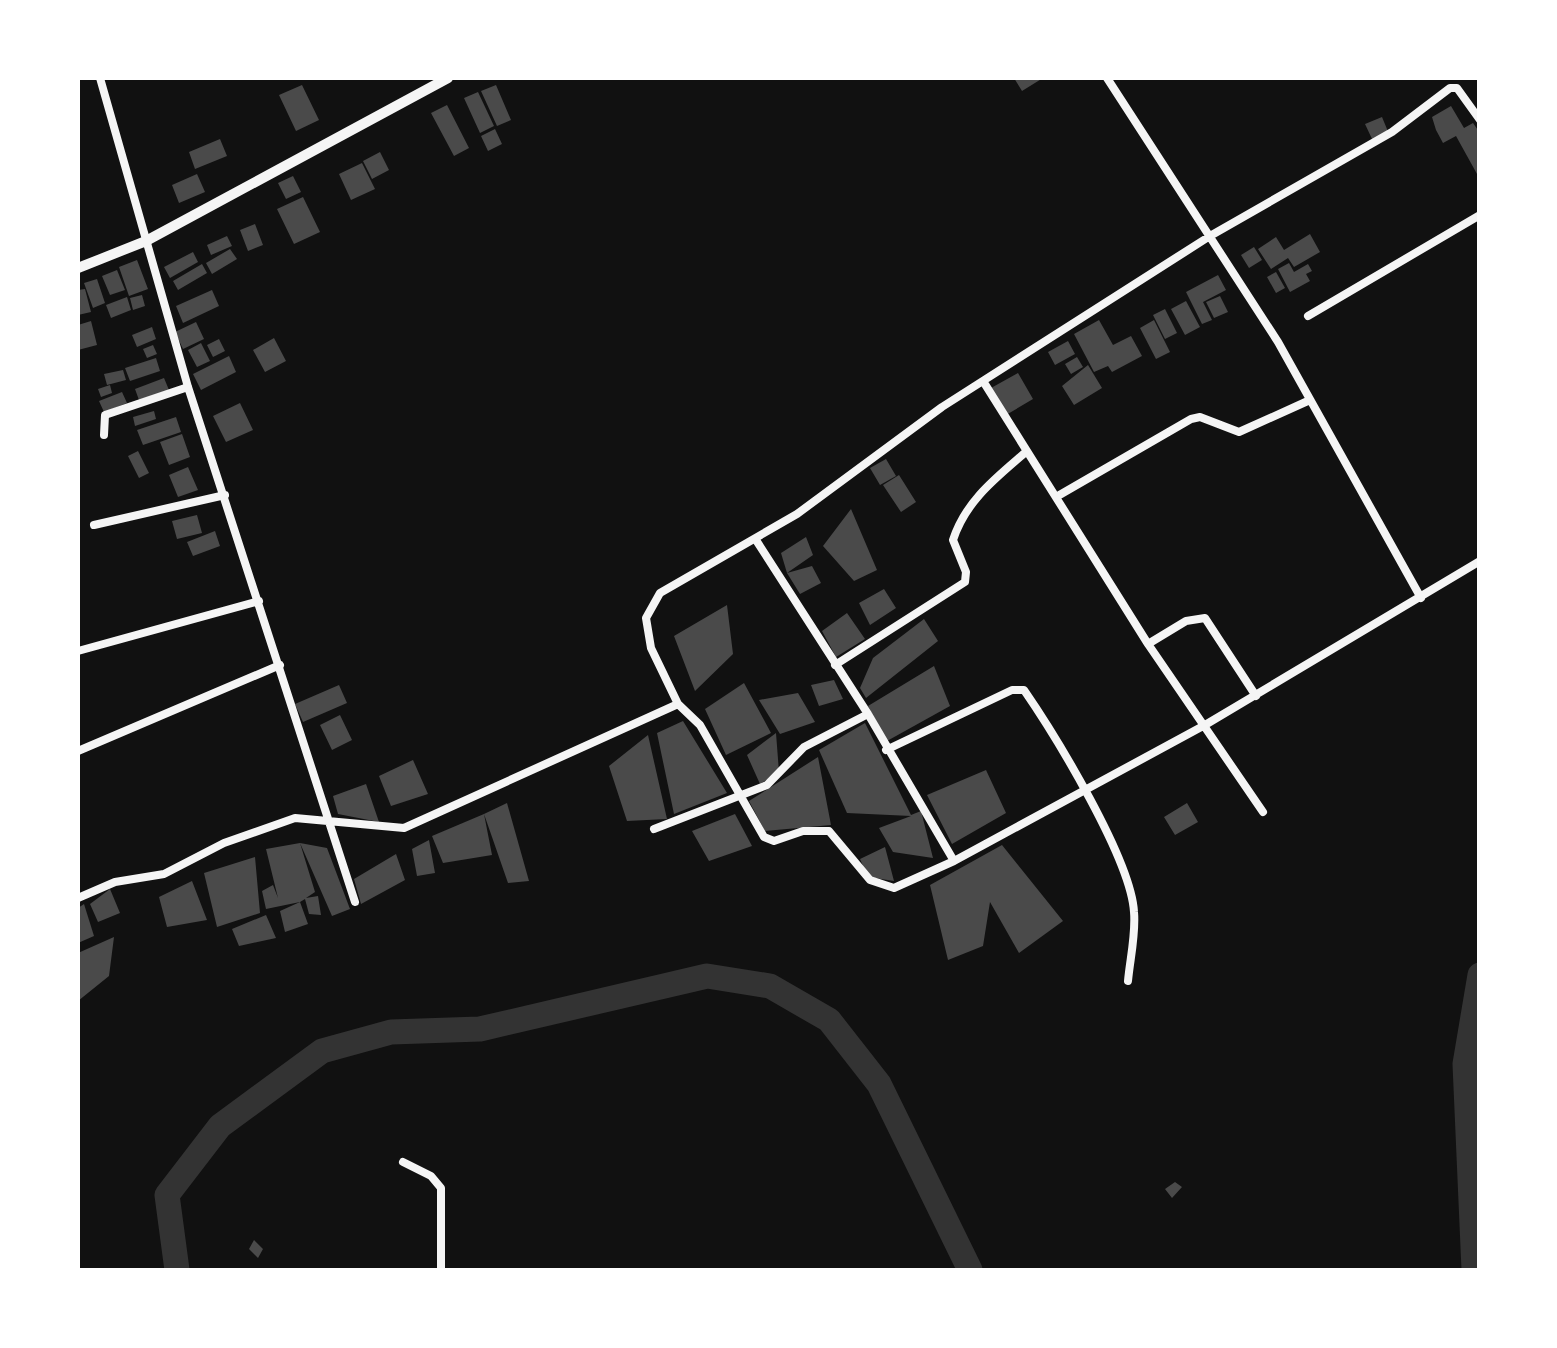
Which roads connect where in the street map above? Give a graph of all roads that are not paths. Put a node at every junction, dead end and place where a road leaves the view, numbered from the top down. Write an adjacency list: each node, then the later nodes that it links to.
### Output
1 (100, 78): 7 (street)
2 (448, 78): 7 (main road)
3 (1107, 78): 6 (street)
4 (1480, 120): 6 (street)
5 (1480, 215): 9 (street)
6 (1210, 236): 10 (street); 12 (street)
7 (146, 242): 8 (main road); 11 (street)
8 (78, 268)
9 (1308, 316)
10 (982, 381): 14 (street); 18 (street)
11 (188, 387): 13 (street); 15 (street)
12 (1310, 400): 16 (street); 20 (street)
13 (104, 435)
14 (1027, 451): 16 (street); 25 (street)
15 (224, 495): 17 (street); 21 (street)
16 (1056, 497): 22 (street)
17 (94, 525)
18 (756, 540): 25 (street); 27 (street)
19 (1480, 561): 20 (street)
20 (1421, 598): 26 (street)
21 (259, 601): 23 (street); 24 (street)
22 (1148, 644): 26 (street); 29 (street)
23 (78, 651)
24 (280, 665): 31 (street); 35 (street)
25 (835, 665): 28 (street)
26 (1256, 696): 29 (street)
27 (678, 704): 33 (street); 35 (street)
28 (868, 714): 30 (street); 33 (street)
29 (1205, 724): 32 (street); 34 (street)
30 (886, 750): 32 (street); 37 (street)
31 (78, 751)
32 (1086, 790): 37 (street); 40 (street)
33 (739, 796): 36 (street); 37 (street)
34 (1263, 812)
35 (331, 819): 38 (street); 39 (street)
36 (654, 829)
37 (954, 861)
38 (78, 898)
39 (355, 902)
40 (1128, 981)
41 (402, 1162): 42 (street)
42 (441, 1270)

